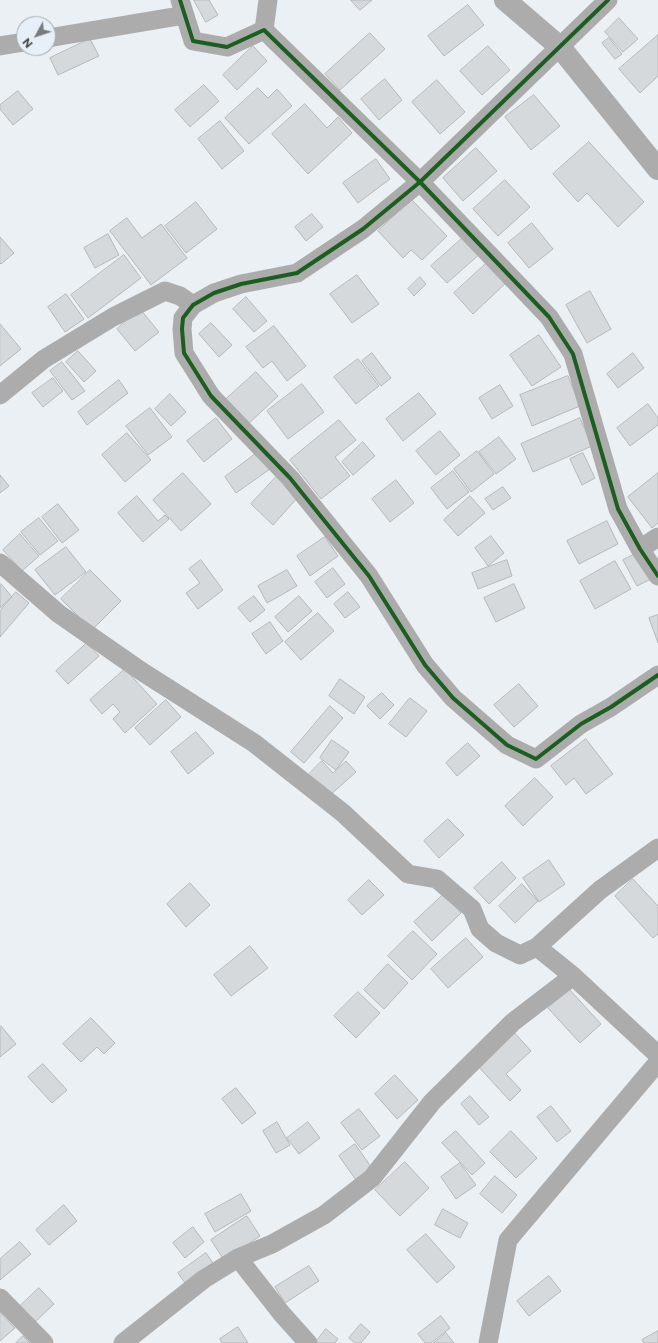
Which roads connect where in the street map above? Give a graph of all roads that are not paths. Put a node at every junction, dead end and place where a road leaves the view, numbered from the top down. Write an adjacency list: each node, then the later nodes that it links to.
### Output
1 (268, 0): 5 (street)
2 (505, 0): 9 (street)
3 (608, 0): 9 (street)
4 (183, 8): 5 (street); 6 (street)
5 (264, 30): 11 (street)
6 (56, 36)
7 (16, 43): 8 (street)
8 (0, 46)
9 (560, 48): 10 (street); 11 (street)
10 (658, 169)
11 (420, 182): 12 (street); 15 (street)
12 (193, 305): 13 (street); 18 (street)
13 (0, 395)
14 (658, 536): 15 (street)
15 (640, 549): 17 (street)
16 (0, 563): 20 (street)
17 (658, 576)
18 (658, 674)
19 (658, 848): 20 (street)
20 (536, 947): 21 (street)
21 (573, 976): 22 (street); 24 (street)
22 (658, 1055)
23 (658, 1062): 29 (street)
24 (238, 1258): 27 (street); 28 (street)
25 (0, 1298): 26 (street)
26 (44, 1343)
27 (123, 1343)
28 (308, 1343)
29 (488, 1343)

